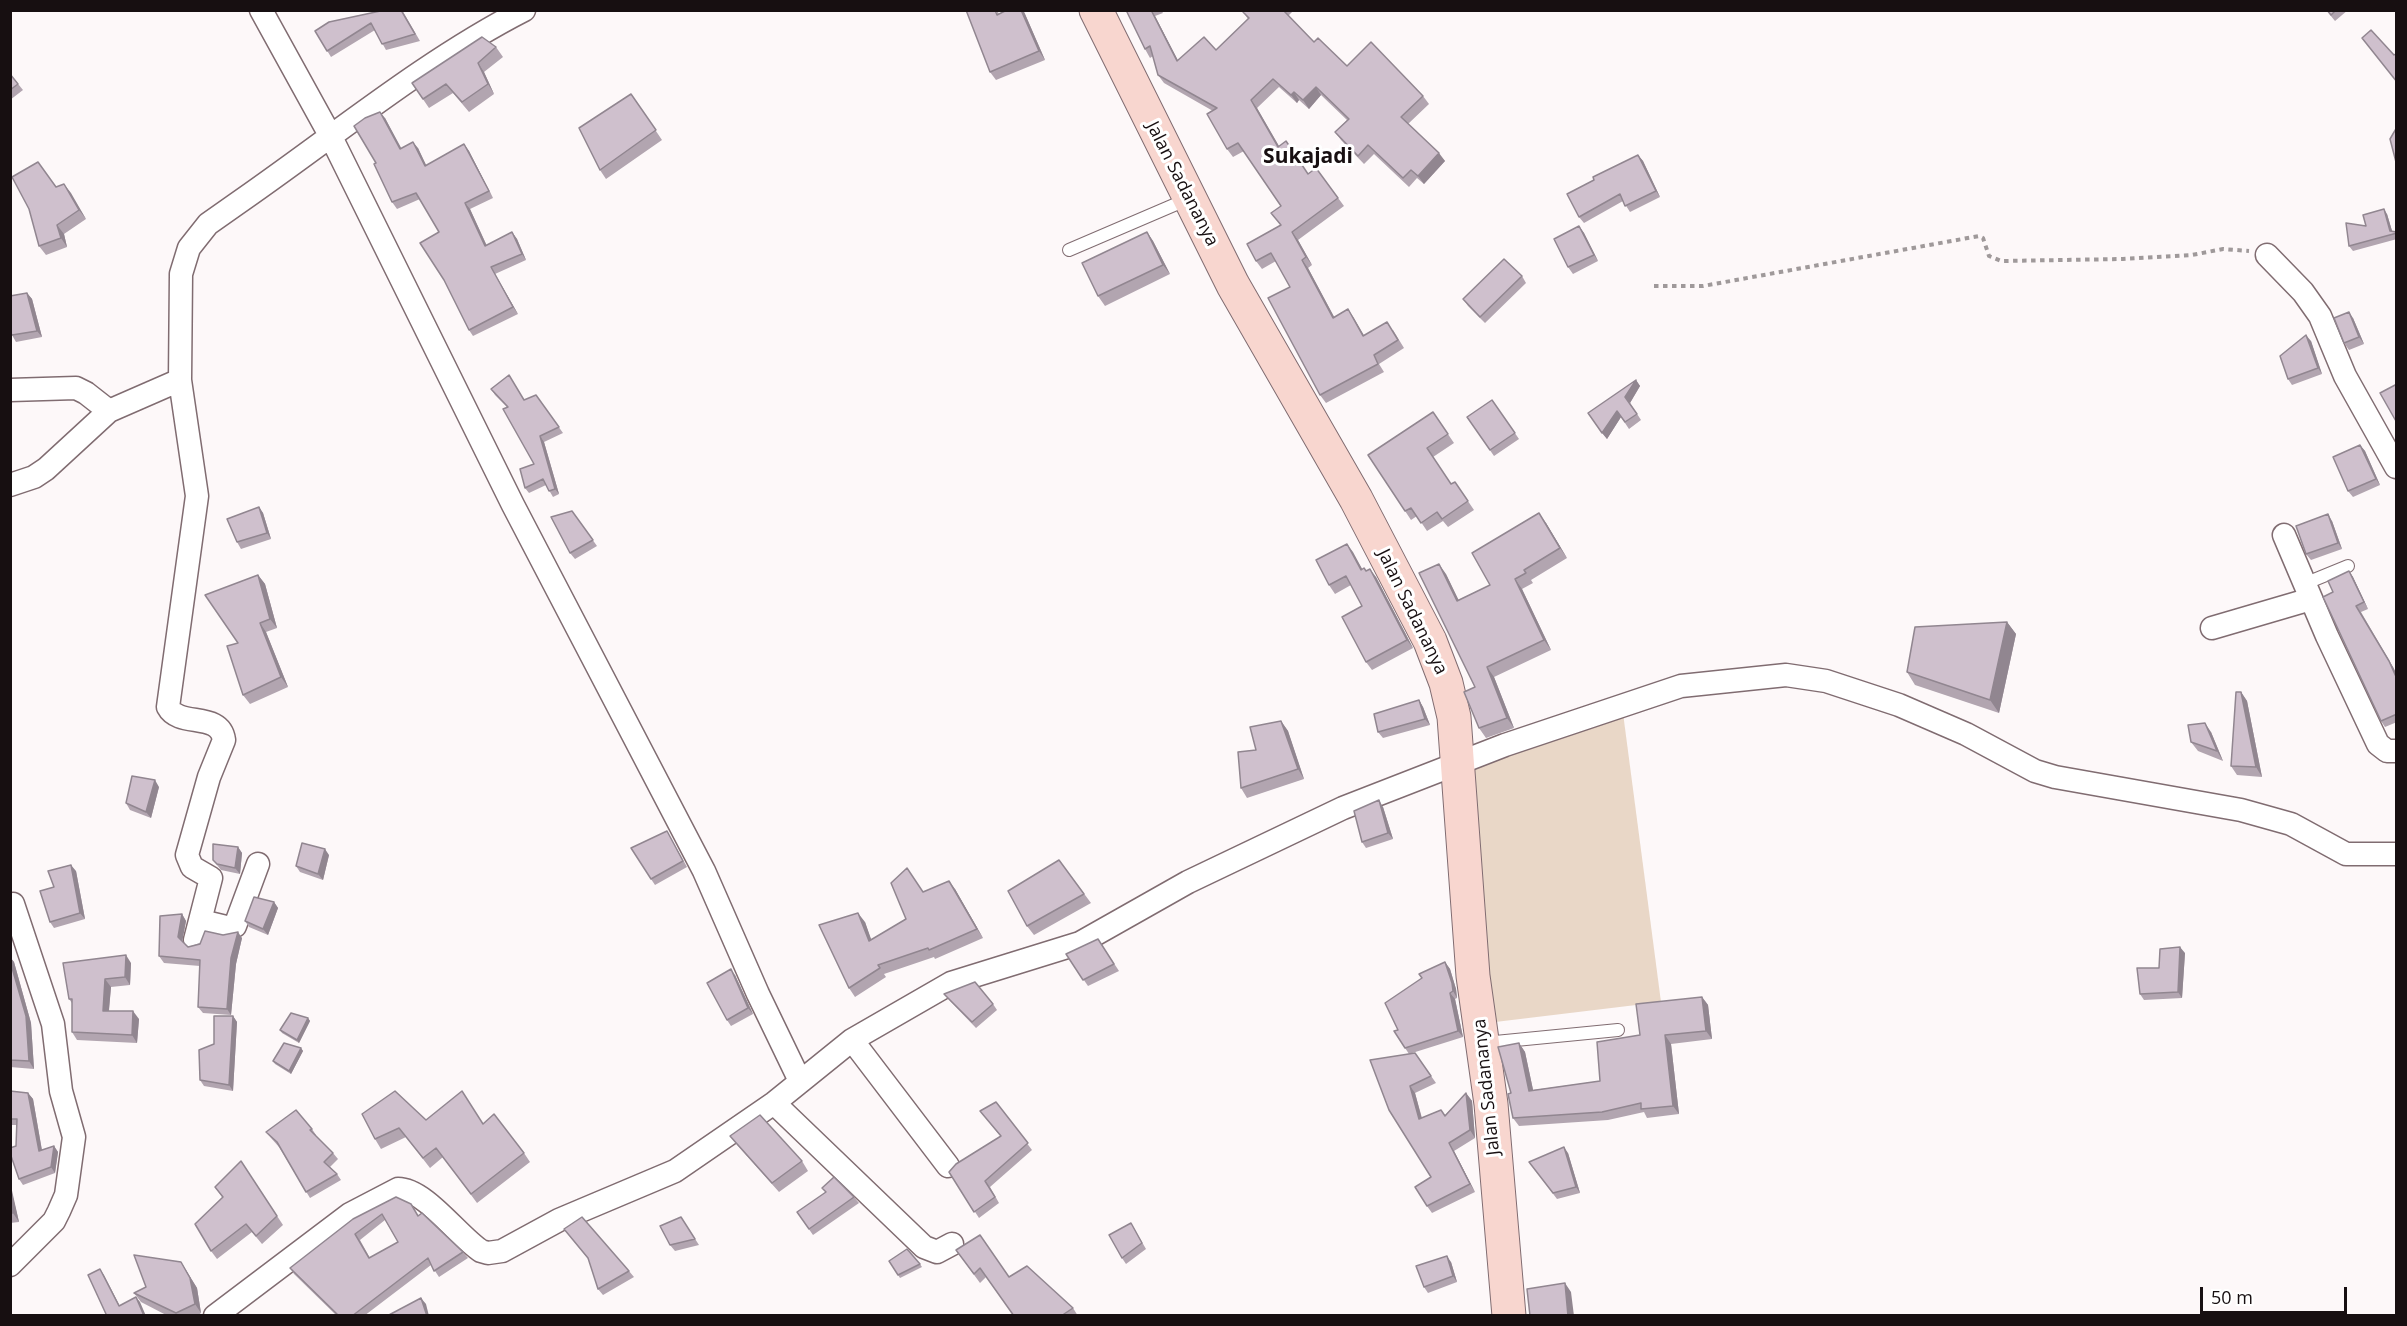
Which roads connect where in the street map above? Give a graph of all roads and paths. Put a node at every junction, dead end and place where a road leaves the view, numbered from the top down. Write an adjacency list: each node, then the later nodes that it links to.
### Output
1 (261, 10): 5 (street)
2 (524, 10): 4 (street)
3 (1096, 10): 6 (street, Jalan Sadananya)
4 (493, 18): 5 (street)
5 (331, 137): 10 (street); 27 (street)
6 (1188, 199): 7 (lane); 20 (street, Jalan Sadananya)
7 (1069, 250)
8 (2267, 255): 9 (path); 13 (street)
9 (1654, 286)
10 (180, 380): 12 (street); 22 (street)
11 (10, 390): 12 (street)
12 (109, 411): 14 (street)
13 (2397, 466)
14 (10, 485)
15 (2284, 535): 17 (street)
16 (2348, 566): 17 (lane)
17 (2308, 591): 18 (street); 19 (street)
18 (2212, 628)
19 (2397, 751)
20 (1458, 762): 21 (street); 25 (street); 26 (street, Jalan Sadananya)
21 (2397, 854)
22 (258, 864)
23 (13, 904): 31 (street)
24 (1618, 1030): 26 (lane)
25 (852, 1041): 27 (street); 29 (street)
26 (1483, 1044): 33 (street, Jalan Sadananya)
27 (800, 1081): 28 (street)
28 (774, 1103): 30 (street); 32 (street)
29 (948, 1166)
30 (952, 1244)
31 (10, 1265)
32 (215, 1316)
33 (1509, 1316)

